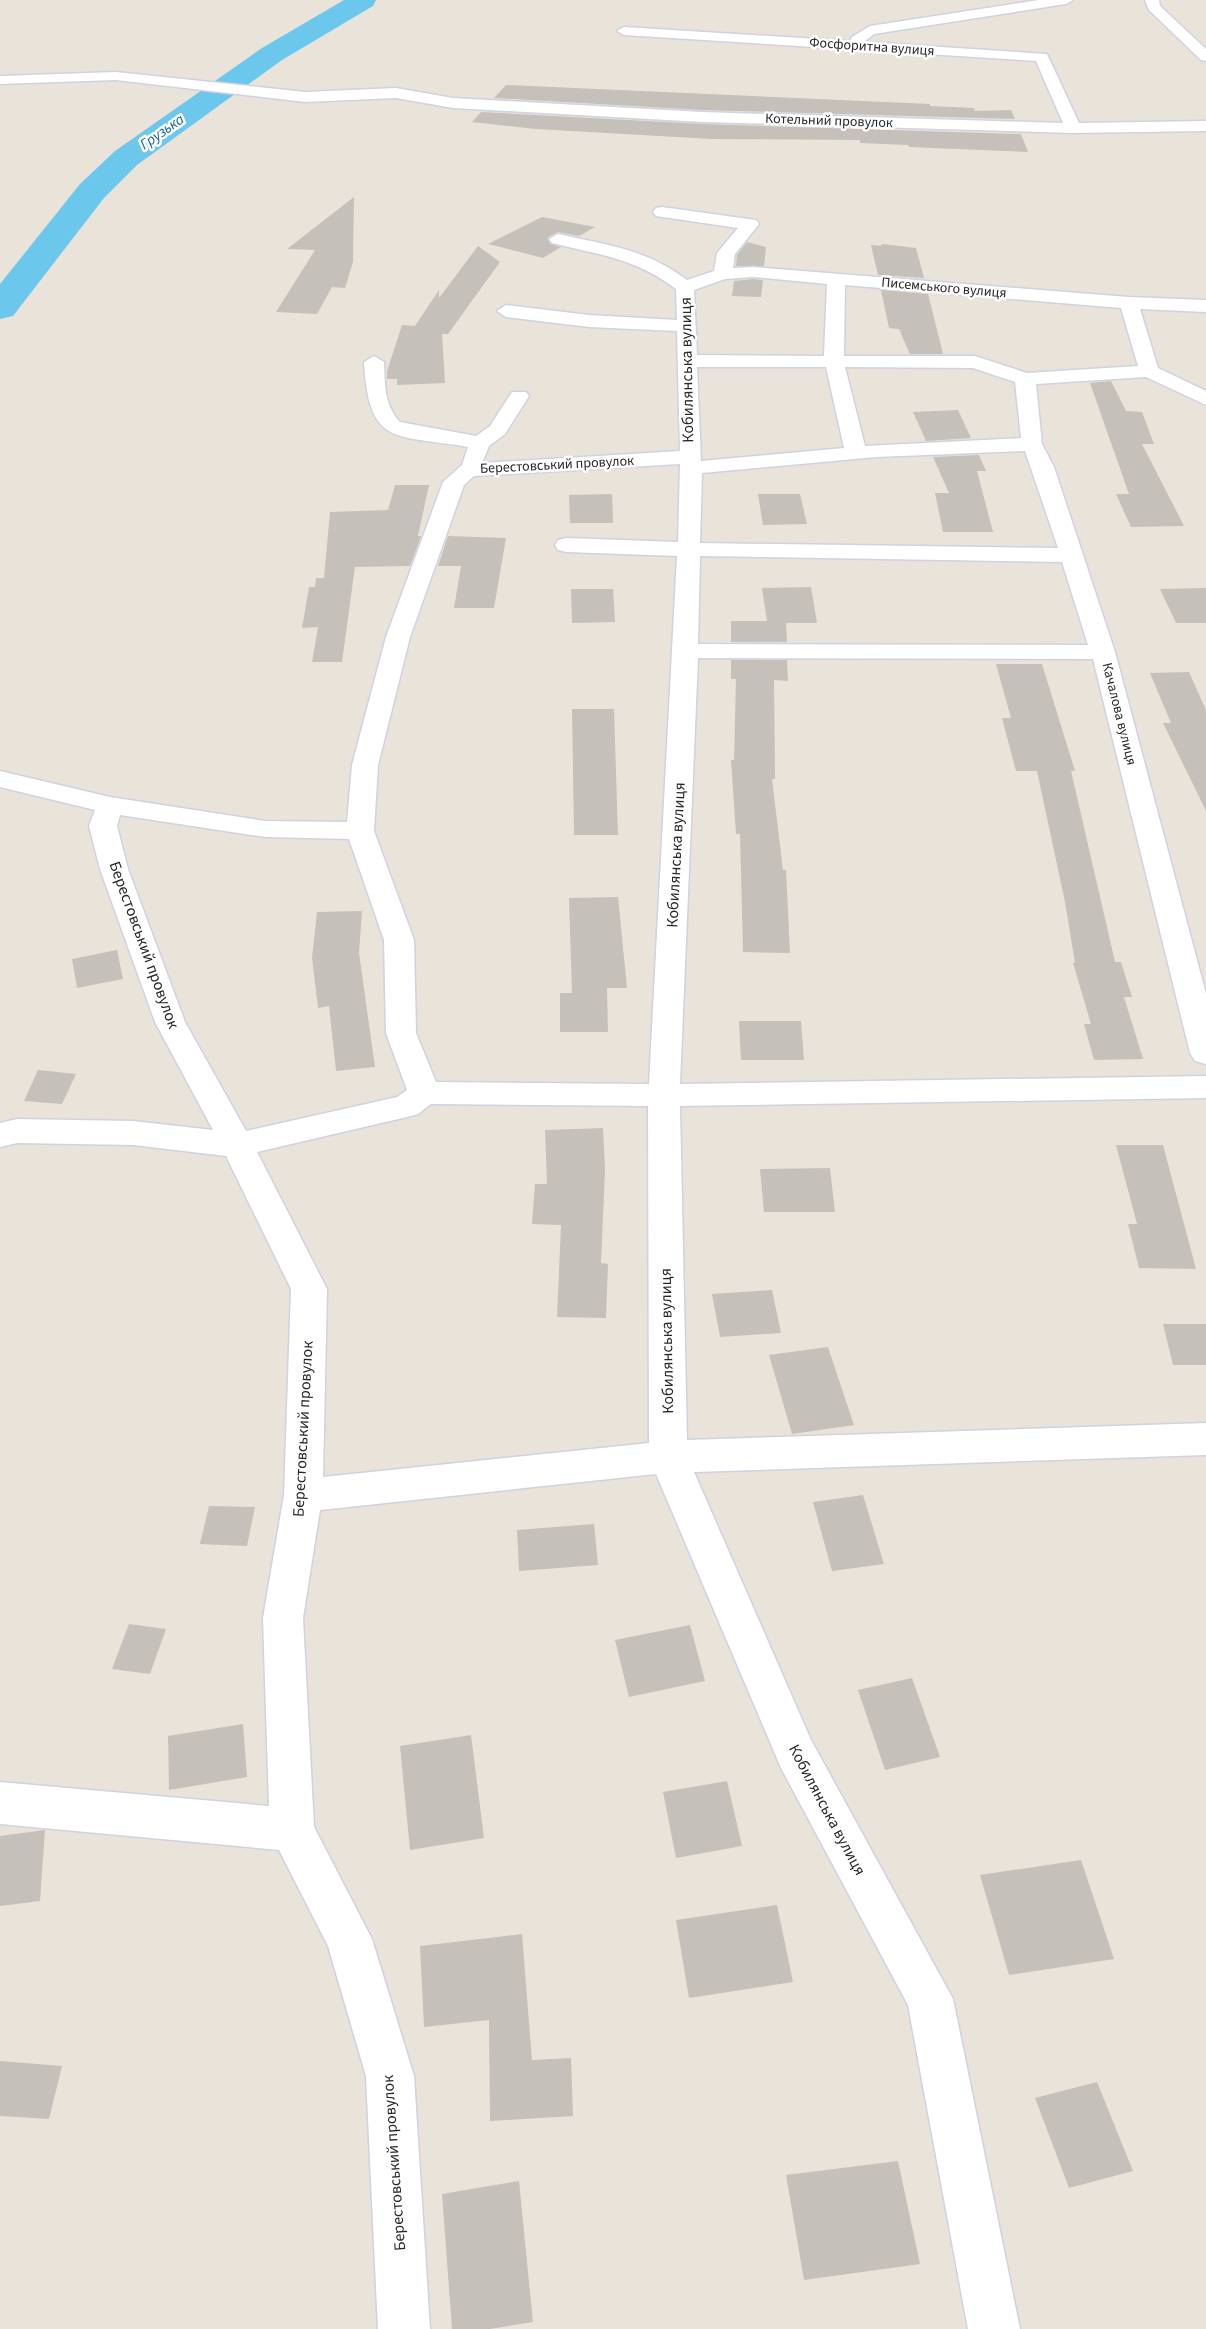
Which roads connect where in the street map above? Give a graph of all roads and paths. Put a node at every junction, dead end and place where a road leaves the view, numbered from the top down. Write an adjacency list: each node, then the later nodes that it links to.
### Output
1 (1066, 0): 3 (street)
2 (1152, 0): 9 (street)
3 (1038, 3): 4 (street); 7 (street)
4 (1025, 20)
5 (624, 31): 7 (street, Фосфоритна вулиця)
6 (1031, 43): 8 (street)
7 (851, 45): 8 (street, Фосфоритна вулиця)
8 (1042, 57): 12 (street)
9 (1206, 57)
10 (0, 80): 12 (street, Котельний провулок)
11 (1206, 126): 12 (street, Котельний провулок)
12 (1073, 128)
13 (662, 212): 15 (street)
14 (558, 239): 17 (street)
15 (723, 274): 16 (street, Писемського вулиця); 17 (street, Писемського вулиця)
16 (836, 279): 18 (street, Писемського вулиця); 23 (street)
17 (685, 287): 21 (street, Кобилянська вулиця)
18 (1129, 303): 19 (street, Писемського вулиця); 25 (street)
19 (1206, 306)
20 (506, 311): 21 (street)
21 (687, 326): 22 (street, Кобилянська вулиця)
22 (688, 361): 23 (street); 32 (street, Кобилянська вулиця)
23 (834, 361): 26 (street); 31 (street)
24 (374, 362): 29 (street)
25 (1149, 371): 26 (street); 28 (street)
26 (1025, 379): 30 (street, Качалова вулиця)
27 (519, 396): 29 (street)
28 (1206, 399)
29 (480, 444): 33 (street)
30 (1032, 444): 31 (street, Берестовський провулок); 36 (street, Качалова вулиця)
31 (856, 453): 32 (street, Берестовський провулок)
32 (690, 462): 33 (street, Берестовський провулок); 35 (street, Кобилянська вулиця)
33 (468, 470): 41 (street, Берестовський провулок)
34 (566, 545): 35 (street)
35 (687, 550): 36 (street); 37 (street, Кобилянська вулиця)
36 (1071, 555): 38 (street, Качалова вулиця)
37 (686, 651): 38 (street); 45 (street, Кобилянська вулиця)
38 (1103, 652): 42 (street, Качалова вулиця)
39 (0, 779): 40 (street)
40 (110, 805): 41 (street); 47 (street, Берестовський провулок)
41 (360, 831): 44 (street, Берестовський провулок)
42 (1206, 1053)
43 (1206, 1087): 45 (street)
44 (424, 1093): 45 (street); 47 (street)
45 (664, 1095): 49 (street, Кобилянська вулиця)
46 (0, 1135): 47 (street)
47 (237, 1144): 50 (street, Берестовський провулок)
48 (1206, 1439): 49 (street)
49 (668, 1457): 50 (street); 54 (street, Кобилянська вулиця)
50 (303, 1495): 52 (street, Берестовський провулок)
51 (0, 1803): 52 (street)
52 (292, 1830): 53 (street, Берестовський провулок)
53 (404, 2329)
54 (994, 2329)

